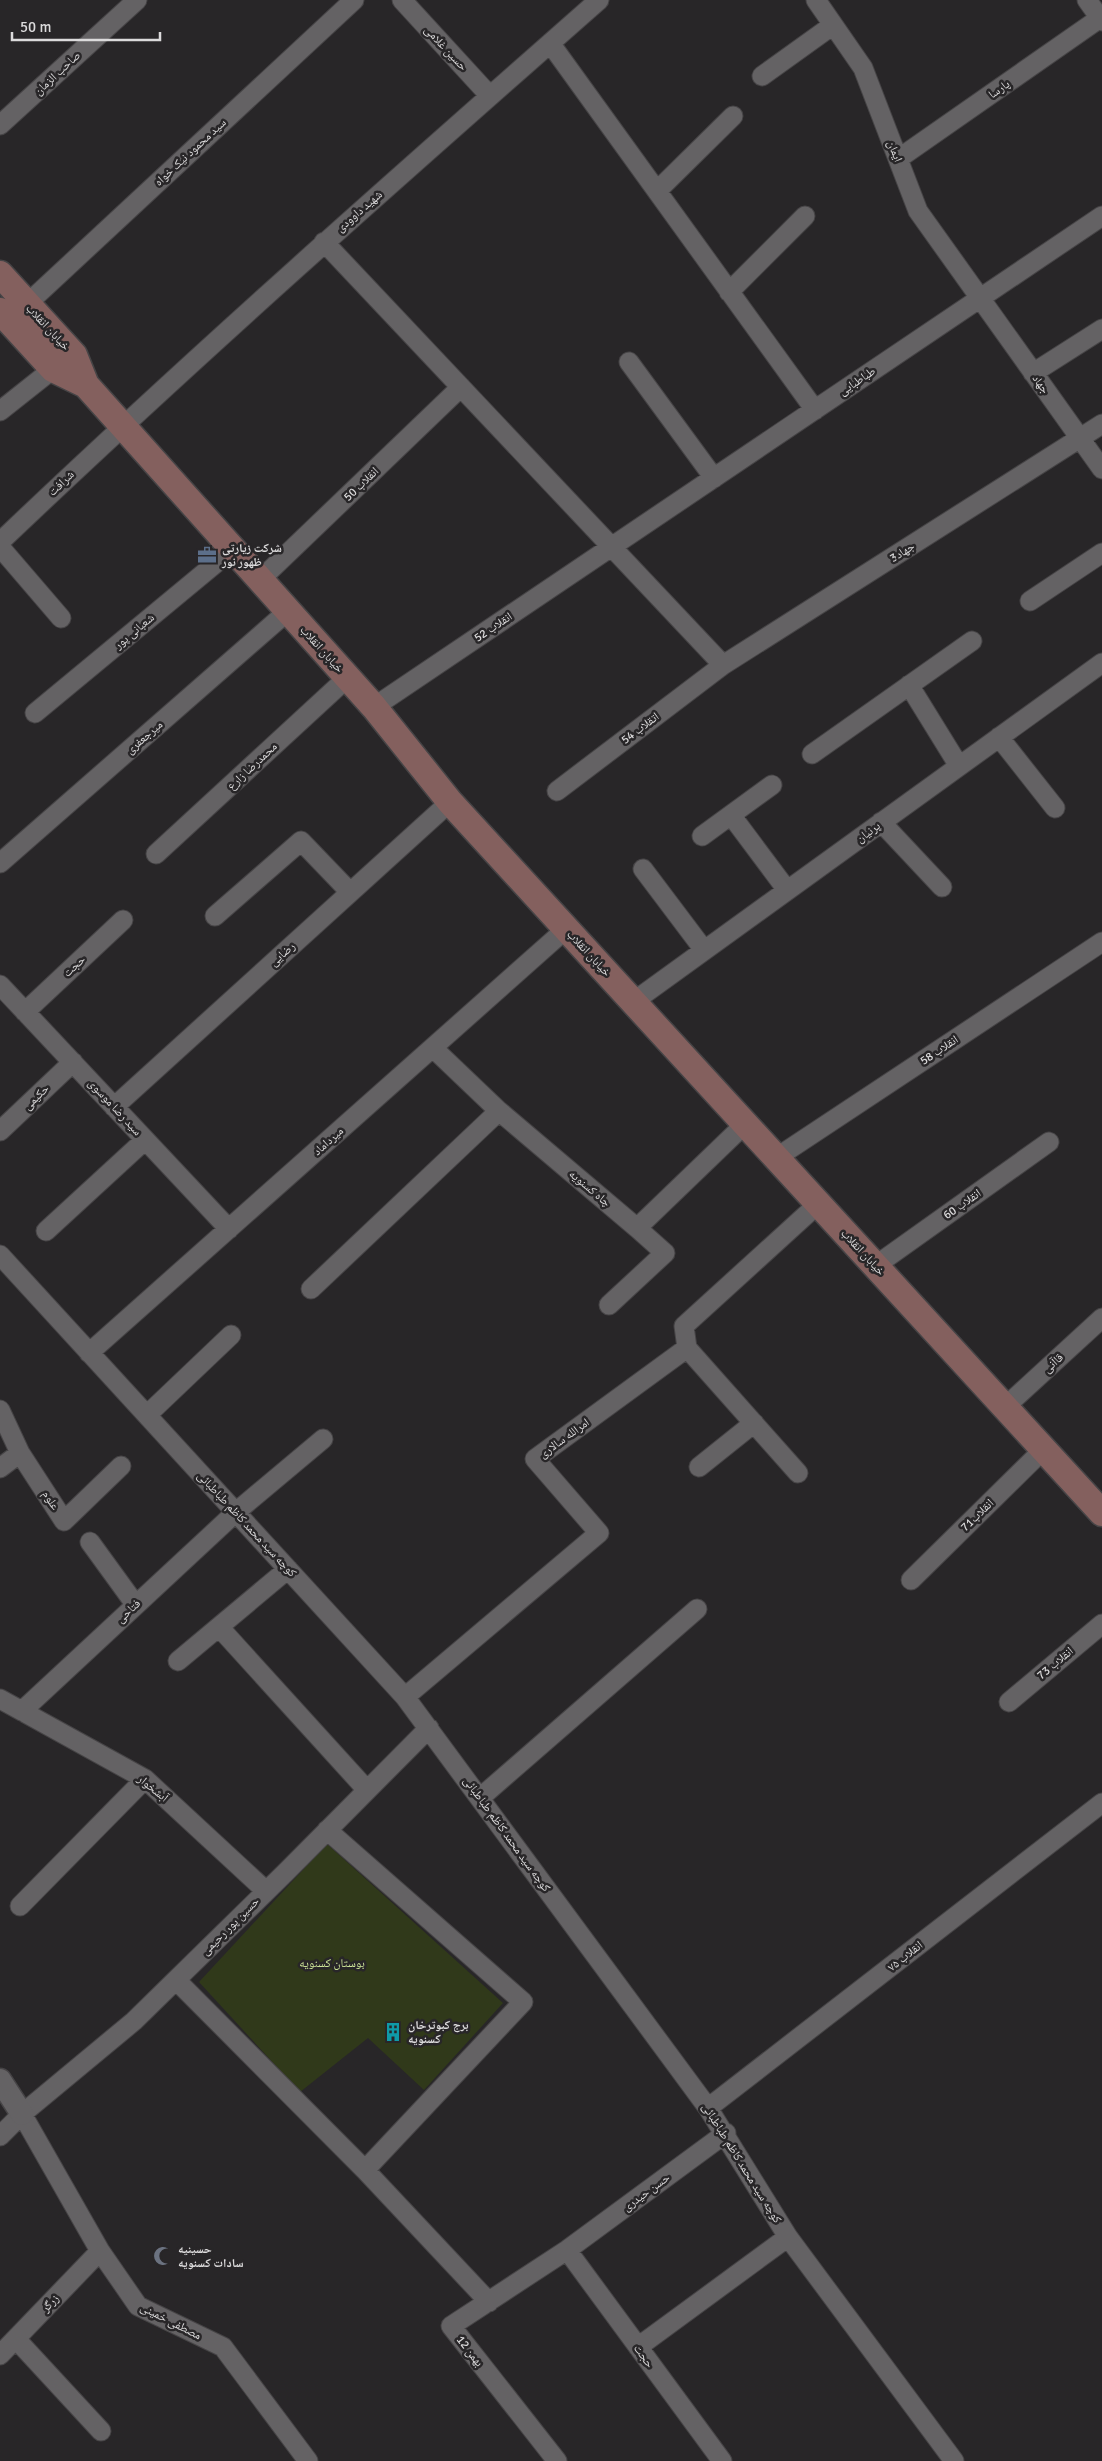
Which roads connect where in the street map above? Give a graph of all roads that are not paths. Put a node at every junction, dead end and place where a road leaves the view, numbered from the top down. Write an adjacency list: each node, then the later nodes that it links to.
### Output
1 (137, 0): 13 (street, صاحب الزمان)
2 (354, 0): 22 (street, سید محمود نیک خواه)
3 (402, 0): 11 (street, حسین غلامی)
4 (599, 0): 9 (street, شهید داوودی)
5 (816, 0): 8 (street, ایمان)
6 (1087, 0): 7 (street)
7 (1101, 19): 14 (street, پارسا)
8 (833, 25): 10 (street); 14 (street, ایمان)
9 (550, 43): 11 (street, شهید داوودی); 15 (street)
10 (762, 76)
11 (490, 96): 18 (street, شهید داوودی)
12 (732, 116): 15 (street)
13 (0, 126)
14 (898, 160): 21 (street, ایمان)
15 (657, 191): 20 (street)
16 (806, 216): 20 (street)
17 (1102, 216): 21 (street, طباطبایی)
18 (324, 242): 28 (street); 32 (street, شهید داوودی)
19 (0, 274): 22 (main road, خیابان انقلاب)
20 (729, 292): 29 (street)
21 (980, 298): 26 (street, جهاد); 29 (street, طباطبایی)
22 (9, 313): 25 (main road, خیابان انقلاب); 27 (main road, خیابان انقلاب)
23 (1102, 329): 26 (street)
24 (629, 362): 35 (street)
25 (54, 369): 27 (main road, خیابان انقلاب); 30 (street)
26 (1033, 373): 33 (street, جهاد)
27 (86, 385): 32 (main road, خیابان انقلاب)
28 (461, 388): 38 (street); 41 (street, انقلاب 50)
29 (815, 410): 35 (street, طباطبایی)
30 (0, 411)
31 (1102, 424): 33 (street, جهاد3)
32 (122, 425): 36 (street, شرافت); 39 (main road, خیابان انقلاب)
33 (1080, 438): 34 (street, جهاد); 47 (street, جهاد3)
34 (1102, 469)
35 (714, 478): 38 (street, طباطبایی)
36 (0, 542)
37 (0, 547): 44 (street)
38 (612, 547): 47 (street); 50 (street, انقلاب 52)
39 (233, 549): 41 (main road, خیابان انقلاب); 51 (street, شعبانی پور)
40 (1102, 553): 42 (street)
41 (260, 580): 43 (main road, خیابان انقلاب)
42 (1030, 601)
43 (288, 611): 48 (main road, خیابان انقلاب); 63 (street, میرجعفری)
44 (61, 618)
45 (972, 641): 49 (street)
46 (1102, 662): 52 (street, پرنیان)
47 (723, 665): 56 (street, اتقلاب 54)
48 (347, 678): 50 (main road, خیابان انقلاب); 62 (street, محمدرضا زارع)
49 (909, 685): 53 (street); 54 (street)
50 (374, 707): 57 (main road, خیابان انقلاب)
51 (35, 713)
52 (999, 737): 54 (street, پرنیان); 58 (street)
53 (812, 754)
54 (959, 766): 60 (street, پرنیان)
55 (772, 785): 59 (street)
56 (557, 791)
57 (450, 802): 67 (street, رضایی); 70 (main road, خیابان انقلاب)
58 (1055, 808)
59 (731, 815): 61 (street); 66 (street)
60 (881, 822): 65 (street); 66 (street, پرنیان)
61 (702, 836)
62 (156, 854)
63 (0, 863)
64 (643, 869): 72 (street)
65 (942, 888)
66 (787, 890): 72 (street, پرنیان)
67 (350, 892): 68 (street); 78 (street, رضایی)
68 (215, 916)
69 (123, 920): 75 (street, حجت)
70 (566, 929): 74 (main road, خیابان انقلاب); 76 (street, میرداماد)
71 (1102, 942): 84 (street, انقلاب 58)
72 (704, 950): 74 (street, پرنیان)
73 (0, 985): 75 (street, سید رضا موسوی)
74 (634, 1002): 80 (main road, خیابان انقلاب)
75 (25, 1012): 77 (street, سید رضا موسوی)
76 (433, 1048): 79 (street, چاه کسنویه); 87 (street, میرداماد)
77 (72, 1062): 78 (street, سید رضا موسوی); 81 (street, حکیمی)
78 (114, 1107): 82 (street, سید رضا موسوی)
79 (499, 1111): 86 (street, چاه کسنویه); 91 (street)
80 (745, 1124): 84 (main road, خیابان انقلاب); 86 (street)
81 (0, 1131)
82 (145, 1140): 87 (street, سید رضا موسوی); 88 (street)
83 (1049, 1142): 90 (street, انقلاب 60)
84 (776, 1158): 85 (main road, خیابان انقلاب)
85 (818, 1204): 90 (main road, خیابان انقلاب); 95 (street)
86 (637, 1228): 92 (street, چاه کسنویه)
87 (229, 1229): 96 (street, میرداماد)
88 (46, 1231)
89 (0, 1255): 96 (street, کوچه سید محمد کاظم طباطبائی)
90 (876, 1266): 97 (main road, خیابان انقلاب)
91 (311, 1289)
92 (609, 1304)
93 (1102, 1318): 97 (street, قاآنی)
94 (231, 1335): 99 (street)
95 (687, 1348): 100 (street); 118 (street, امرالله سالاری)
96 (90, 1353): 99 (street, کوچه سید محمد کاظم طباطبائی)
97 (1005, 1407): 102 (main road, خیابان انقلاب)
98 (0, 1410): 103 (street, علوم)
99 (147, 1415): 108 (street, کوچه سید محمد کاظم طباطبائی)
100 (754, 1423): 105 (street); 107 (street)
101 (323, 1439): 108 (street, فتاحی)
102 (1044, 1449): 109 (main road, خیابان انقلاب); 112 (street, انقلاب71)
103 (20, 1453): 104 (street, علوم); 106 (street)
104 (121, 1466)
105 (699, 1467)
106 (0, 1468)
107 (798, 1473)
108 (236, 1512): 111 (street, کوچه سید محمد کاظم طباطبائی); 113 (street, فتاحی)
109 (1102, 1513)
110 (90, 1542): 113 (street)
111 (288, 1569): 116 (street); 118 (street, کوچه سید محمد کاظم طباطبائی)
112 (911, 1580)
113 (135, 1604): 121 (street, فتاحی)
114 (697, 1609): 125 (street)
115 (1102, 1624): 120 (street, انقلاب 73)
116 (219, 1627): 117 (street); 124 (street)
117 (178, 1661)
118 (405, 1697): 122 (street, کوچه سید محمد کاظم طباطبائی)
119 (0, 1699): 121 (street, آبشخوار)
120 (1009, 1702)
121 (22, 1711): 123 (street, آبشخوار)
122 (429, 1728): 124 (street, حسین پور رحیمی); 125 (street, کوچه سید محمد کاظم طباطبائی)
123 (145, 1779): 128 (street, آبشخوار); 129 (street)
124 (367, 1790): 127 (street, حسین پور رحیمی)
125 (481, 1797): 132 (street, کوچه سید محمد کاظم طباطبائی)
126 (1102, 1803): 132 (street, انقلاب ۷۵)
127 (327, 1830): 128 (street, حسین پور رحیمی); 136 (street)
128 (266, 1891): 130 (street, حسین پور رحیمی)
129 (20, 1906)
130 (176, 1980): 133 (street, حسین پور رحیمی); 136 (street)
131 (0, 2080): 133 (street)
132 (708, 2108): 134 (street, کوچه سید محمد کاظم طباطبائی)
133 (22, 2114): 135 (street, حسین پور رحیمی); 139 (street, مصطفی خمینی)
134 (726, 2133): 137 (street, کوچه سید محمد کاظم طباطبائی); 138 (street, حسن حیدری)
135 (0, 2136)
136 (366, 2170): 140 (street)
137 (788, 2237): 142 (street); 148 (street, کوچه سید محمد کاظم طباطبائی)
138 (567, 2250): 140 (street, 12 بهمن); 142 (street, حجت)
139 (100, 2251): 141 (street, زرگر); 145 (street, مصطفی خمینی)
140 (489, 2302): 146 (street, 12 بهمن)
141 (16, 2338): 143 (street, زرگر); 144 (street)
142 (638, 2347): 147 (street, حجت)
143 (0, 2355)
144 (102, 2430)
145 (308, 2461)
146 (557, 2461)
147 (722, 2461)
148 (954, 2461)

